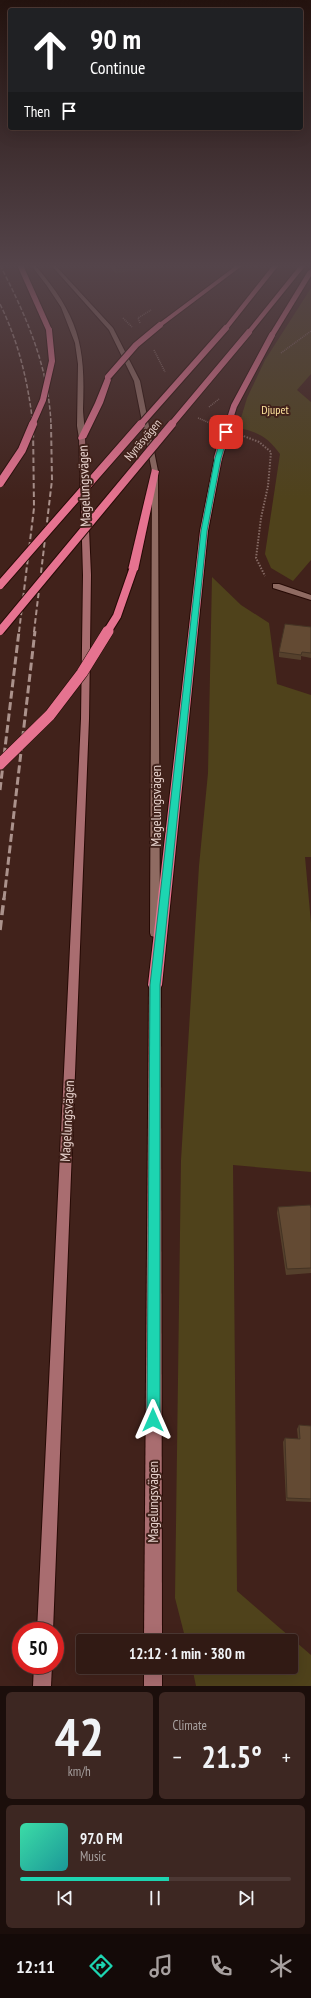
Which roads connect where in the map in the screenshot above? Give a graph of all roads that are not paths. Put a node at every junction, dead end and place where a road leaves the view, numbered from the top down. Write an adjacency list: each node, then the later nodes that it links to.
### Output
1 (50, 344): 10 (highway, bridge)
2 (76, 344): 8 (street, Magelungsvägen)
3 (118, 344): 9 (street, Magelungsvägen)
4 (138, 344): 8 (highway, bridge)
5 (212, 344): 11 (highway, Nynäsvägen, bridge)
6 (239, 344): 14 (highway, Nynäsvägen, bridge)
7 (267, 344): 16 (highway, bridge)
8 (82, 438): 17 (main road, Magelungsvägen)
9 (155, 471): 15 (highway, bridge); 16 (street, Magelungsvägen)
10 (0, 484)
11 (0, 585)
12 (276, 586): 13 (street)
13 (311, 598)
14 (0, 631)
15 (0, 764)
16 (155, 985): 18 (main road, Magelungsvägen)
17 (45, 1622)
18 (153, 1634)
19 (43, 1674): 21 (main road)
20 (153, 1674): 22 (main road)
21 (42, 1686)
22 (153, 1686)

